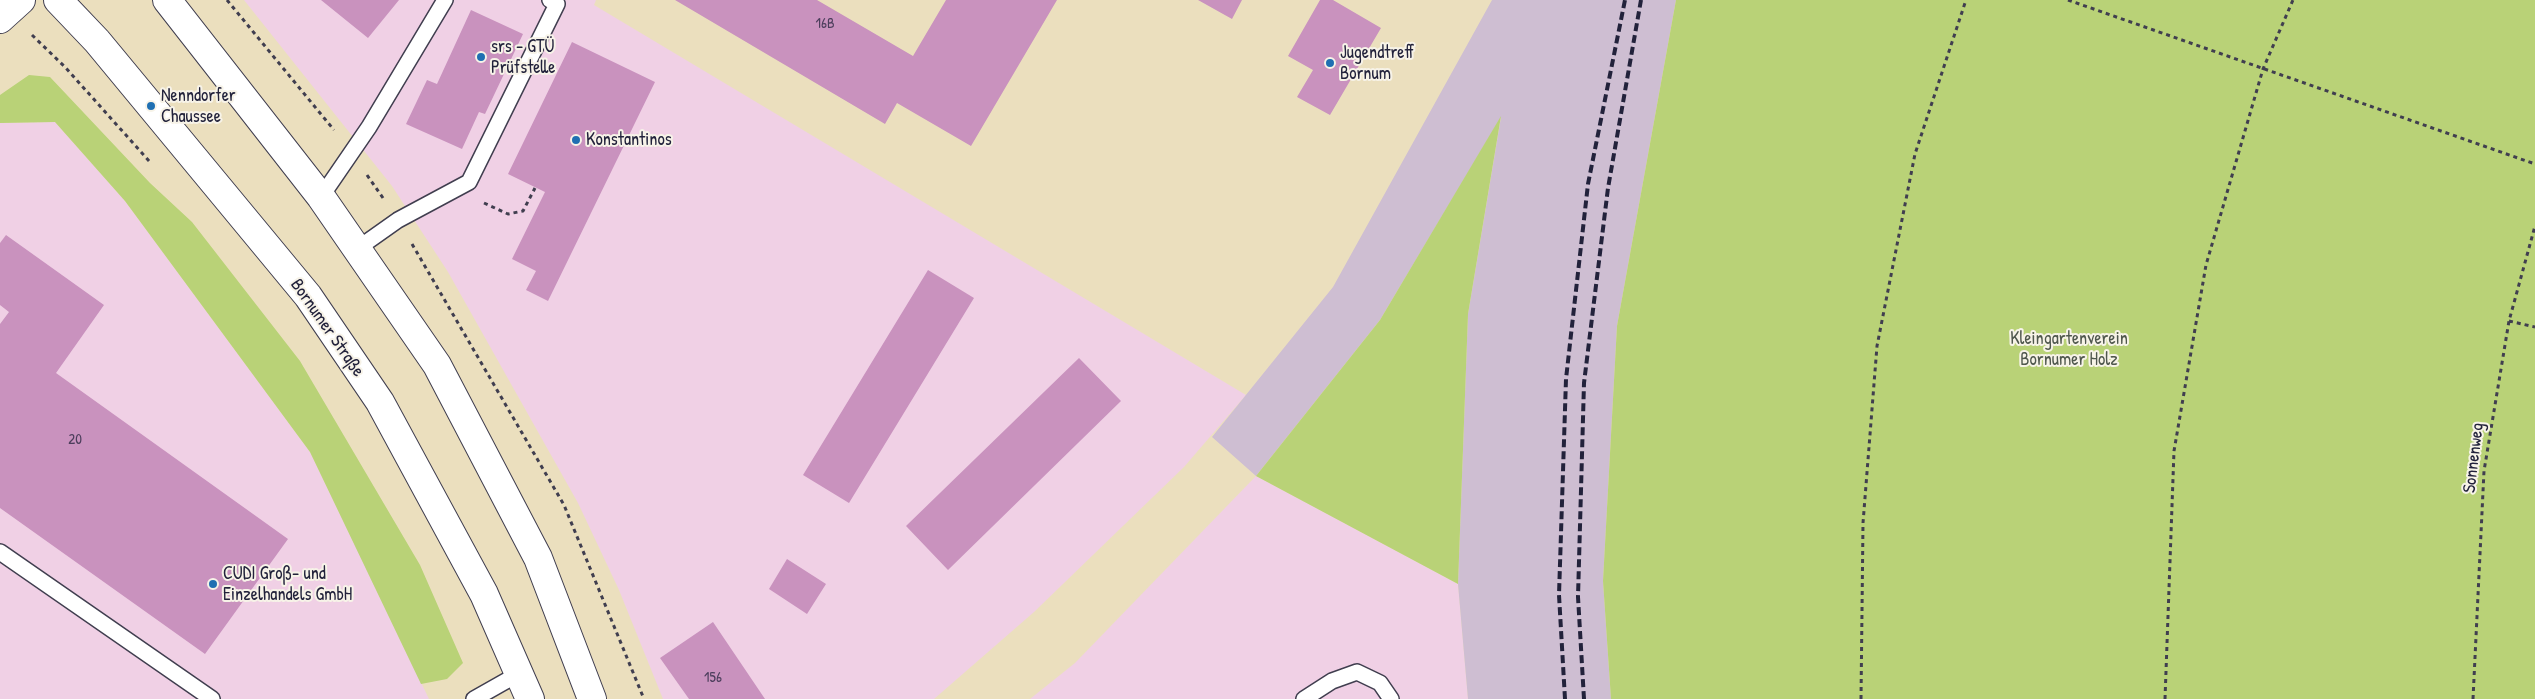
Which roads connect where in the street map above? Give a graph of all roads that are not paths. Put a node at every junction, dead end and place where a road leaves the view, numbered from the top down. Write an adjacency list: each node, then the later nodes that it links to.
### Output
1 (58, 0): 8 (main road, Bornumer Straße)
2 (166, 0): 5 (main road)
3 (445, 0): 5 (lane)
4 (550, 0): 6 (lane)
5 (321, 197): 6 (main road)
6 (357, 249): 12 (main road)
7 (0, 552): 9 (lane)
8 (520, 673): 10 (lane); 11 (main road, Bornumer Straße)
9 (212, 699)
10 (474, 699)
11 (530, 699)
12 (592, 699)
13 (1304, 699): 14 (lane)
14 (1391, 699)

